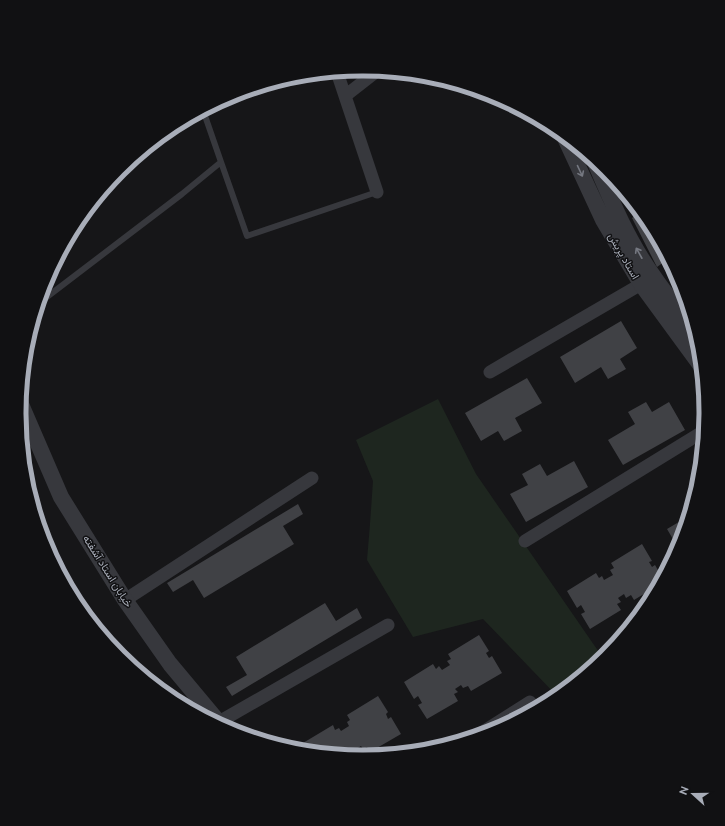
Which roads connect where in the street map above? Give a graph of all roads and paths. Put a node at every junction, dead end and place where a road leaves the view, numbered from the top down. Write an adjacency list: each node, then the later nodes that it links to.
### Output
1 (370, 76): 3 (street)
2 (339, 77): 3 (street)
3 (345, 96): 8 (street)
4 (205, 116): 6 (lane)
5 (570, 148): 9 (street, استاد پریش, one-way to 9)
6 (221, 162): 8 (lane); 10 (lane)
7 (601, 176): 9 (street, استاد پریش, one-way to 7)
8 (377, 192)
9 (647, 281): 11 (street, استاد پریش); 13 (street, استاد پریش); 15 (street)
10 (47, 297)
11 (682, 309)
12 (683, 311): 13 (street)
13 (668, 322): 14 (street, استاد پریش)
14 (694, 357)
15 (490, 372)
16 (26, 416): 20 (street, خیابان استاد آشفته)
17 (698, 435): 19 (street)
18 (312, 478): 20 (street)
19 (525, 541)
20 (125, 600): 23 (street, خیابان استاد آشفته)
21 (388, 625): 25 (street)
22 (530, 702): 24 (street)
23 (195, 705)
24 (506, 717)
25 (226, 720)

